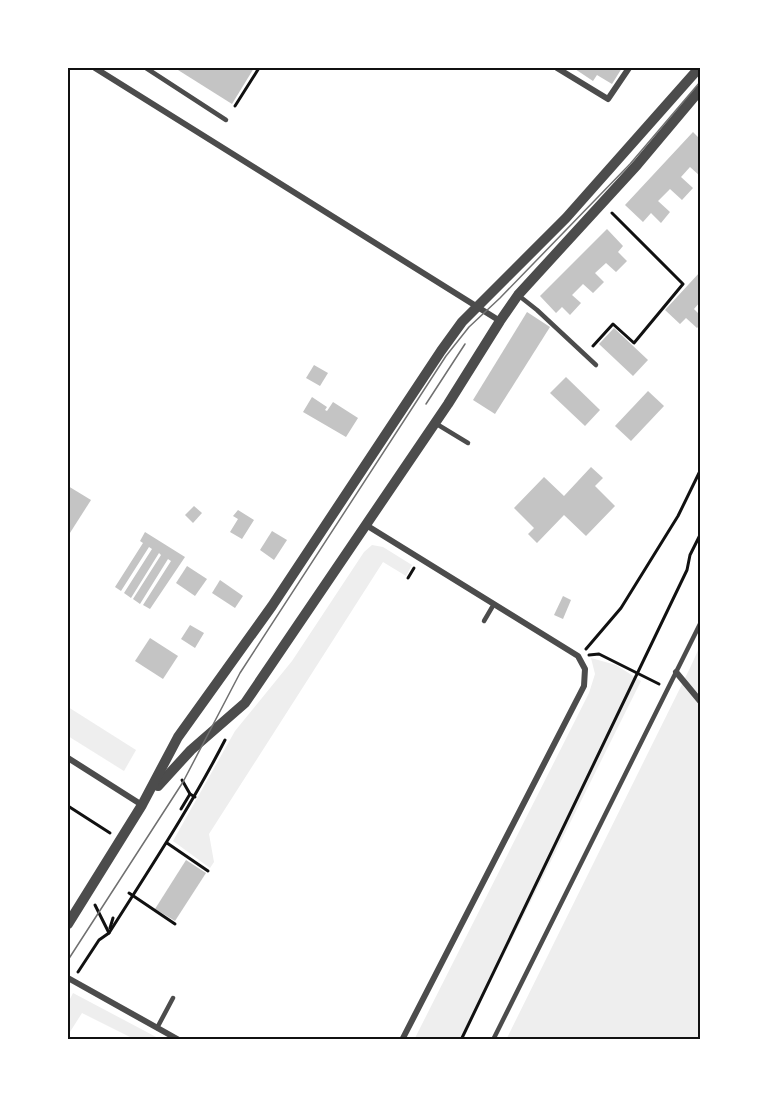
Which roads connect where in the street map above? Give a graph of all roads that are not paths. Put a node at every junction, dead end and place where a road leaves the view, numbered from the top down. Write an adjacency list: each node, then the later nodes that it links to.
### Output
1 (95, 68): 9 (street)
2 (146, 68): 7 (lane)
3 (557, 68): 4 (street)
4 (629, 68)
5 (699, 68): 9 (street)
6 (700, 90): 8 (street)
7 (226, 120)
8 (518, 295): 10 (street); 11 (lane)
9 (478, 307): 10 (street); 21 (street)
10 (500, 321): 12 (street)
11 (597, 365)
12 (435, 423): 13 (lane); 14 (street)
13 (468, 443)
14 (366, 525): 15 (street); 21 (street)
15 (494, 604): 16 (lane); 27 (street)
16 (484, 621)
17 (700, 624): 18 (lane)
18 (676, 672): 19 (street); 28 (lane)
19 (700, 701)
20 (68, 758): 21 (street)
21 (142, 805): 22 (street)
22 (68, 924)
23 (68, 978): 25 (street)
24 (173, 998): 25 (lane)
25 (157, 1028): 26 (street)
26 (179, 1040)
27 (402, 1040)
28 (493, 1040)

